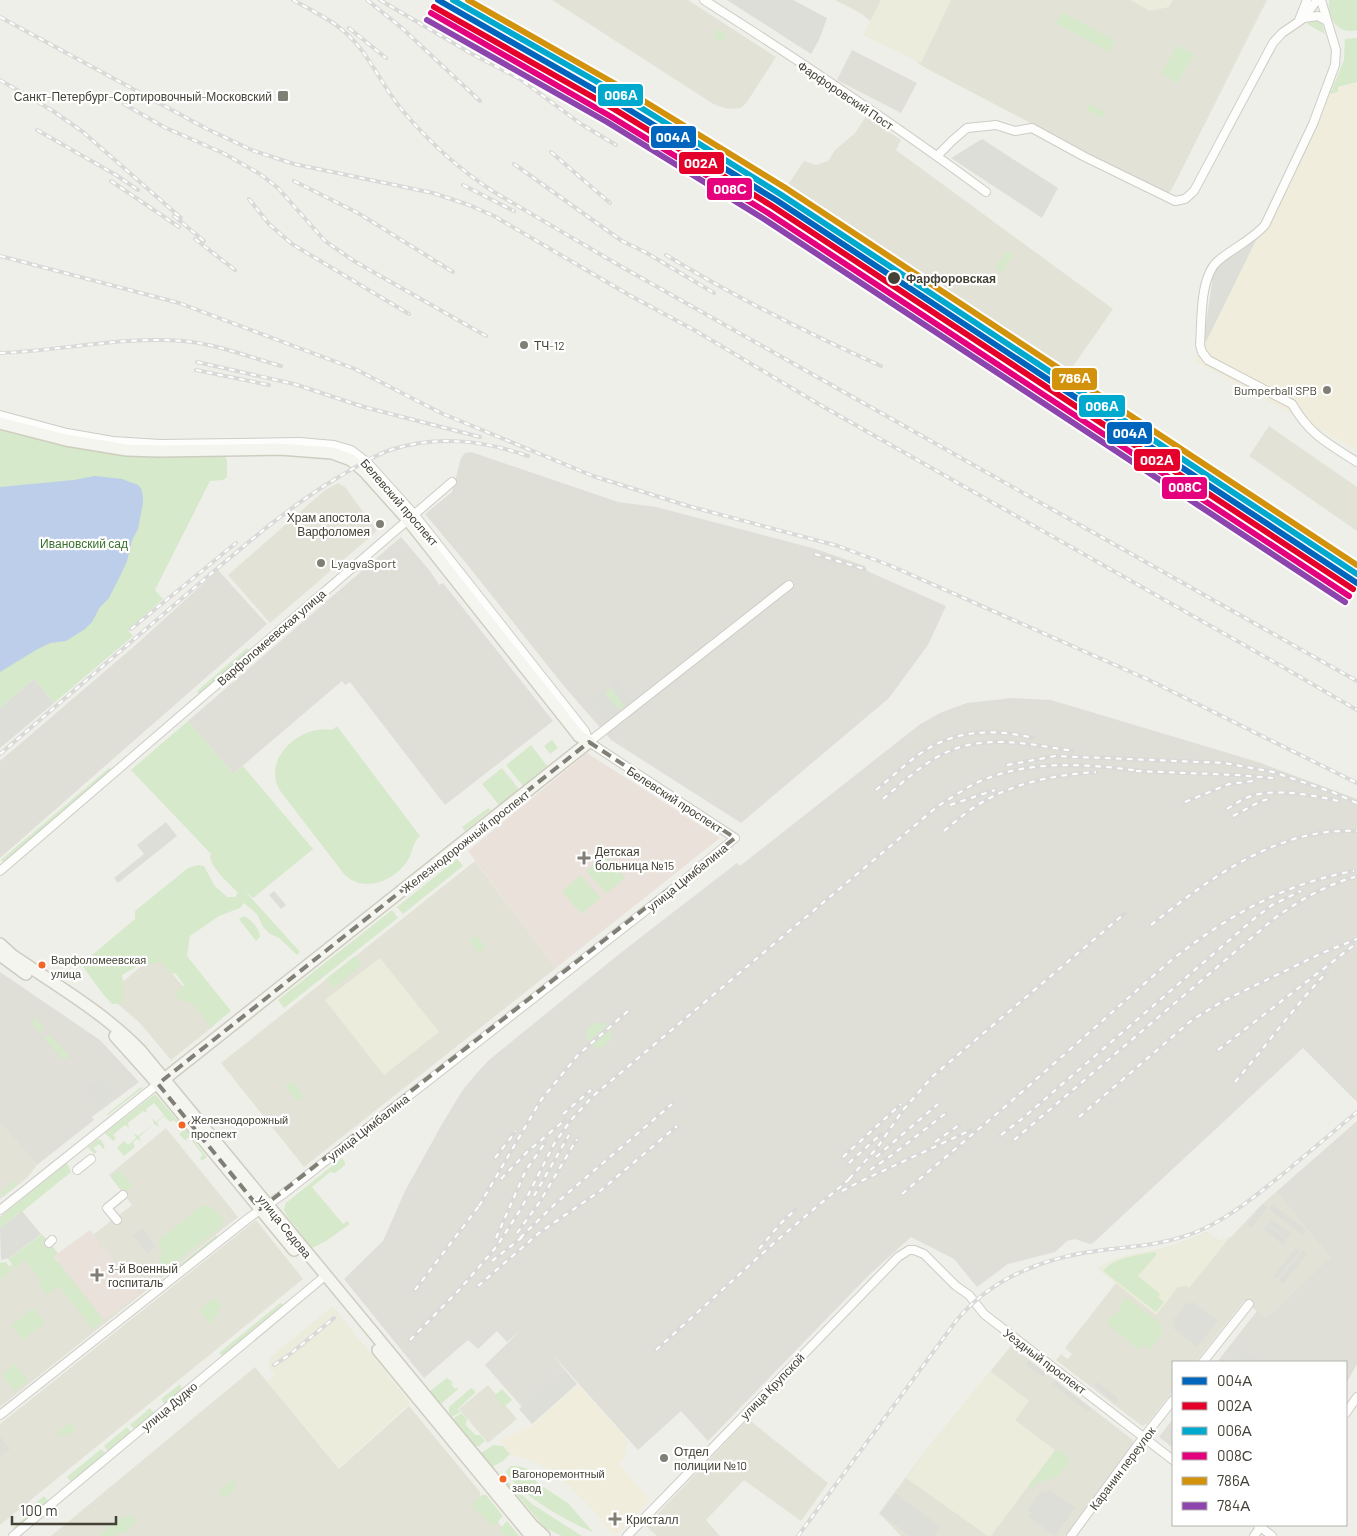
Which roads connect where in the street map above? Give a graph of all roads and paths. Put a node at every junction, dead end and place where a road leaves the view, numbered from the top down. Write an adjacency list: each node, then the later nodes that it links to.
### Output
1 (704, 0): 6 (street, Фарфоровский Пост)
2 (1307, 0): 4 (street)
3 (1319, 0): 4 (street); 5 (street)
4 (1302, 19): 5 (street); 6 (street)
5 (1327, 22): 10 (street)
6 (937, 156): 7 (street, Фарфоровский Пост)
7 (986, 192)
8 (0, 414): 12 (street, Белевский проспект)
9 (0, 423): 12 (main road, Белевский проспект)
10 (1357, 462)
11 (452, 482): 12 (street, Варфоломеевская улица)
12 (411, 517): 14 (main road, Белевский проспект); 16 (street, Варфоломеевская улица)
13 (789, 585): 14 (street, Железнодорожный проспект)
14 (589, 742): 15 (street, Белевский проспект); 19 (main road, Железнодорожный проспект)
15 (735, 838): 23 (street, улица Цимбалина)
16 (0, 871)
17 (0, 944): 19 (main road, улица Седова)
18 (2, 958): 19 (main road, улица Седова)
19 (161, 1082): 23 (main road, улица Седова); 24 (street, Железнодорожный проспект)
20 (91, 1159): 21 (street)
21 (77, 1170)
22 (123, 1195): 25 (street)
23 (264, 1207): 27 (main road, улица Седова); 33 (street, улица Цимбалина)
24 (0, 1210)
25 (117, 1220)
26 (924, 1254): 34 (street, Уездный проспект); 40 (street, улица Крупской)
27 (323, 1278): 37 (street, улица Дудко); 38 (main road, улица Седова); 39 (main road, улица Седова)
28 (1249, 1304): 29 (street)
29 (1204, 1361)
30 (1357, 1397): 32 (street)
31 (1172, 1401): 34 (street, Каранин переулок)
32 (1347, 1412)
33 (0, 1415)
34 (1144, 1437): 35 (street, Уездный проспект); 41 (street, Каранин переулок)
35 (1172, 1459)
36 (1261, 1526): 42 (street)
37 (13, 1536)
38 (531, 1536)
39 (544, 1536)
40 (627, 1536)
41 (1071, 1536)
42 (1272, 1536)

